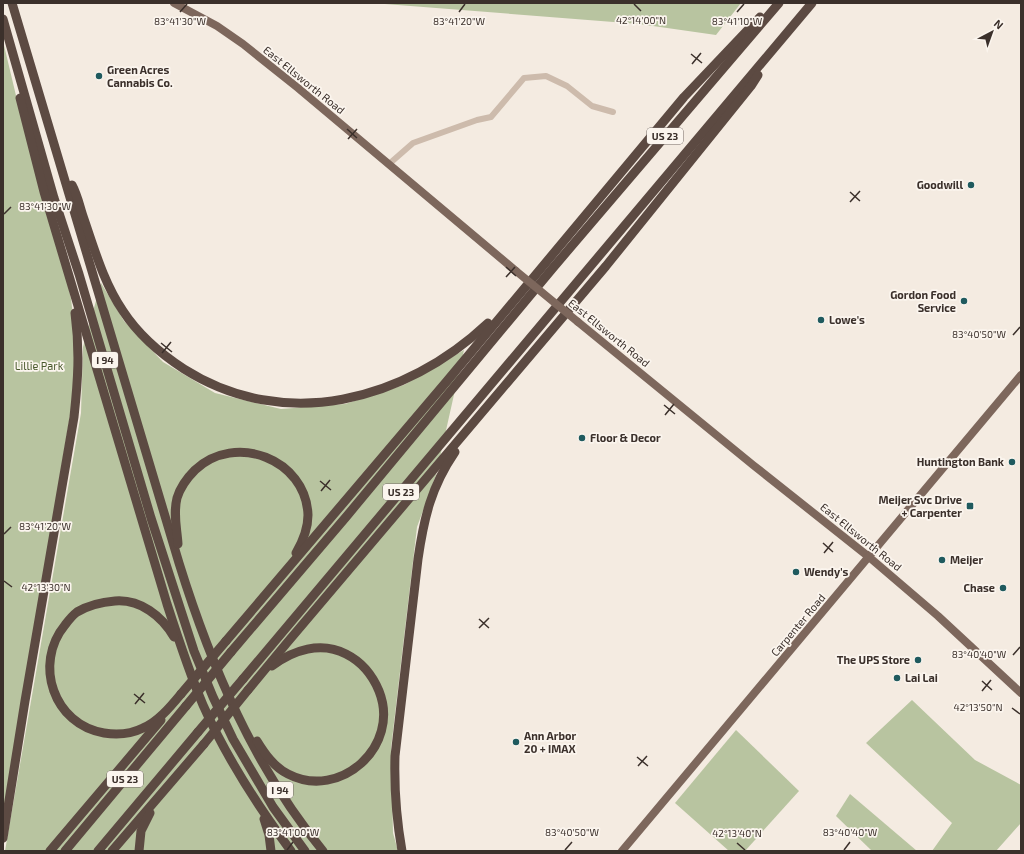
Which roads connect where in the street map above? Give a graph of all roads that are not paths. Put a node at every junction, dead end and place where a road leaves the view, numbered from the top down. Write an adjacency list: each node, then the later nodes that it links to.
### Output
1 (12, 3): 9 (highway, I 94)
2 (174, 3): 10 (main road, East Ellsworth Road)
3 (778, 3): 12 (highway); 27 (highway, US 23, bridge)
4 (812, 3): 6 (highway, US 23)
5 (3, 19): 7 (highway, I 94)
6 (777, 45): 14 (highway); 28 (highway, US 23, bridge)
7 (18, 68): 11 (highway); 33 (highway, I 94)
8 (613, 112): 10 (street)
9 (58, 156): 12 (highway); 16 (highway, I 94)
10 (389, 164): 15 (main road, East Ellsworth Road, bridge)
11 (71, 284): 18 (highway); 25 (highway)
12 (513, 301): 17 (highway)
13 (1021, 376): 15 (main road, Carpenter Road)
14 (472, 426): 19 (highway); 35 (highway)
15 (868, 557): 20 (main road, East Ellsworth Road); 36 (main road, Carpenter Road)
16 (179, 563): 17 (highway); 22 (highway, I 94)
17 (285, 571): 21 (highway, bridge)
18 (182, 652): 21 (highway); 24 (highway)
19 (261, 674): 22 (highway); 23 (highway, bridge)
20 (1021, 693)
21 (173, 704): 26 (highway)
22 (242, 725): 34 (highway, I 94)
23 (165, 789): 29 (highway); 30 (highway)
24 (257, 803): 31 (highway); 32 (highway)
25 (3, 838)
26 (50, 851)
27 (64, 851)
28 (98, 851)
29 (112, 851)
30 (139, 851)
31 (271, 851)
32 (291, 851)
33 (305, 851)
34 (323, 851)
35 (402, 851)
36 (622, 851)

